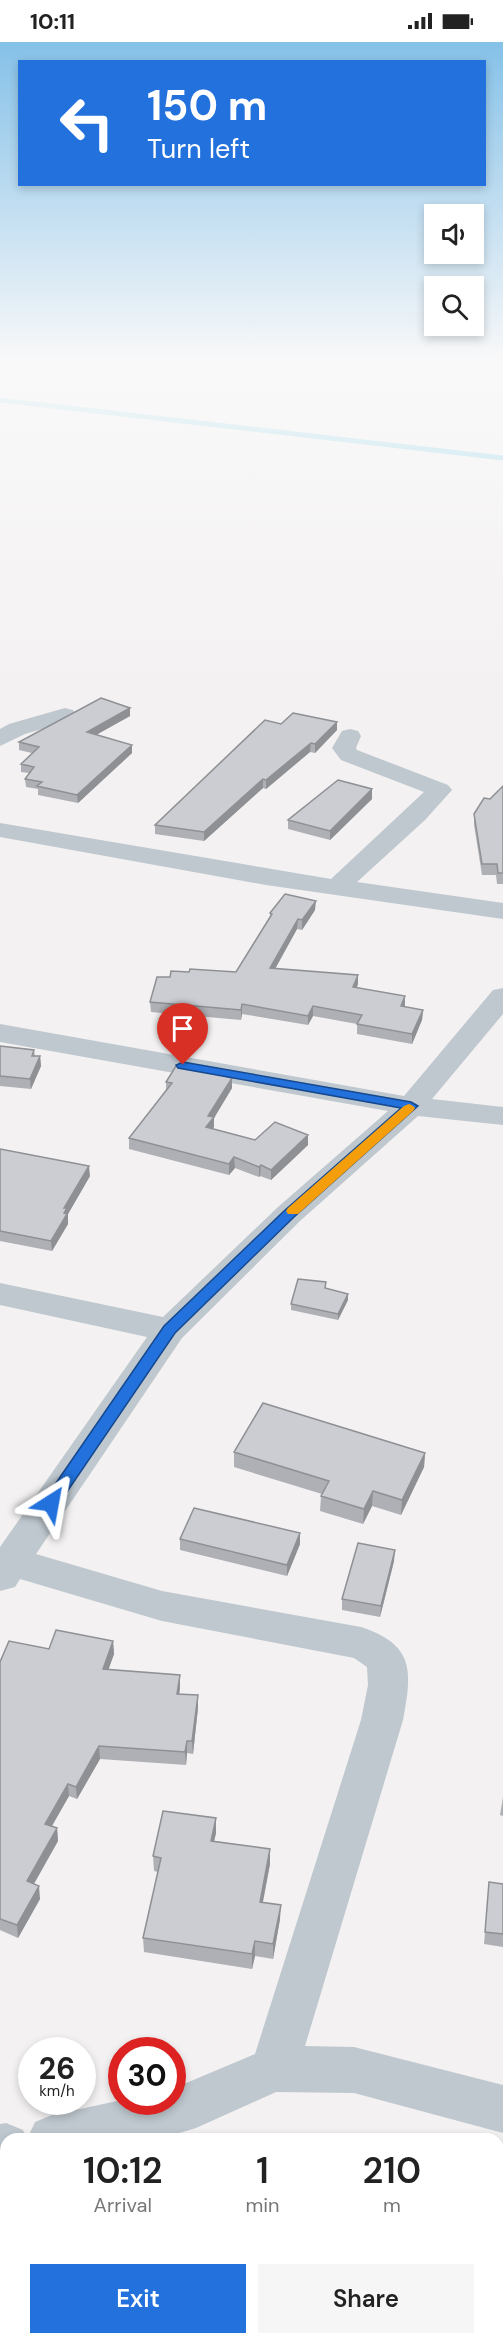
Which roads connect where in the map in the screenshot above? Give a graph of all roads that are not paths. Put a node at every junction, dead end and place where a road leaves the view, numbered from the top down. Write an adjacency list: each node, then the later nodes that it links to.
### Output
1 (64, 715): 3 (street)
2 (350, 736): 5 (street)
3 (0, 739)
4 (0, 830): 5 (street)
5 (336, 888): 6 (street)
6 (503, 911)
7 (503, 996): 9 (street)
8 (0, 1033): 9 (street)
9 (411, 1106): 10 (street); 12 (street)
10 (503, 1116)
11 (0, 1294): 12 (street)
12 (170, 1330): 13 (street)
13 (6, 1569): 14 (street)
14 (274, 2069): 15 (street); 16 (street)
15 (503, 2109)
16 (79, 2133)

